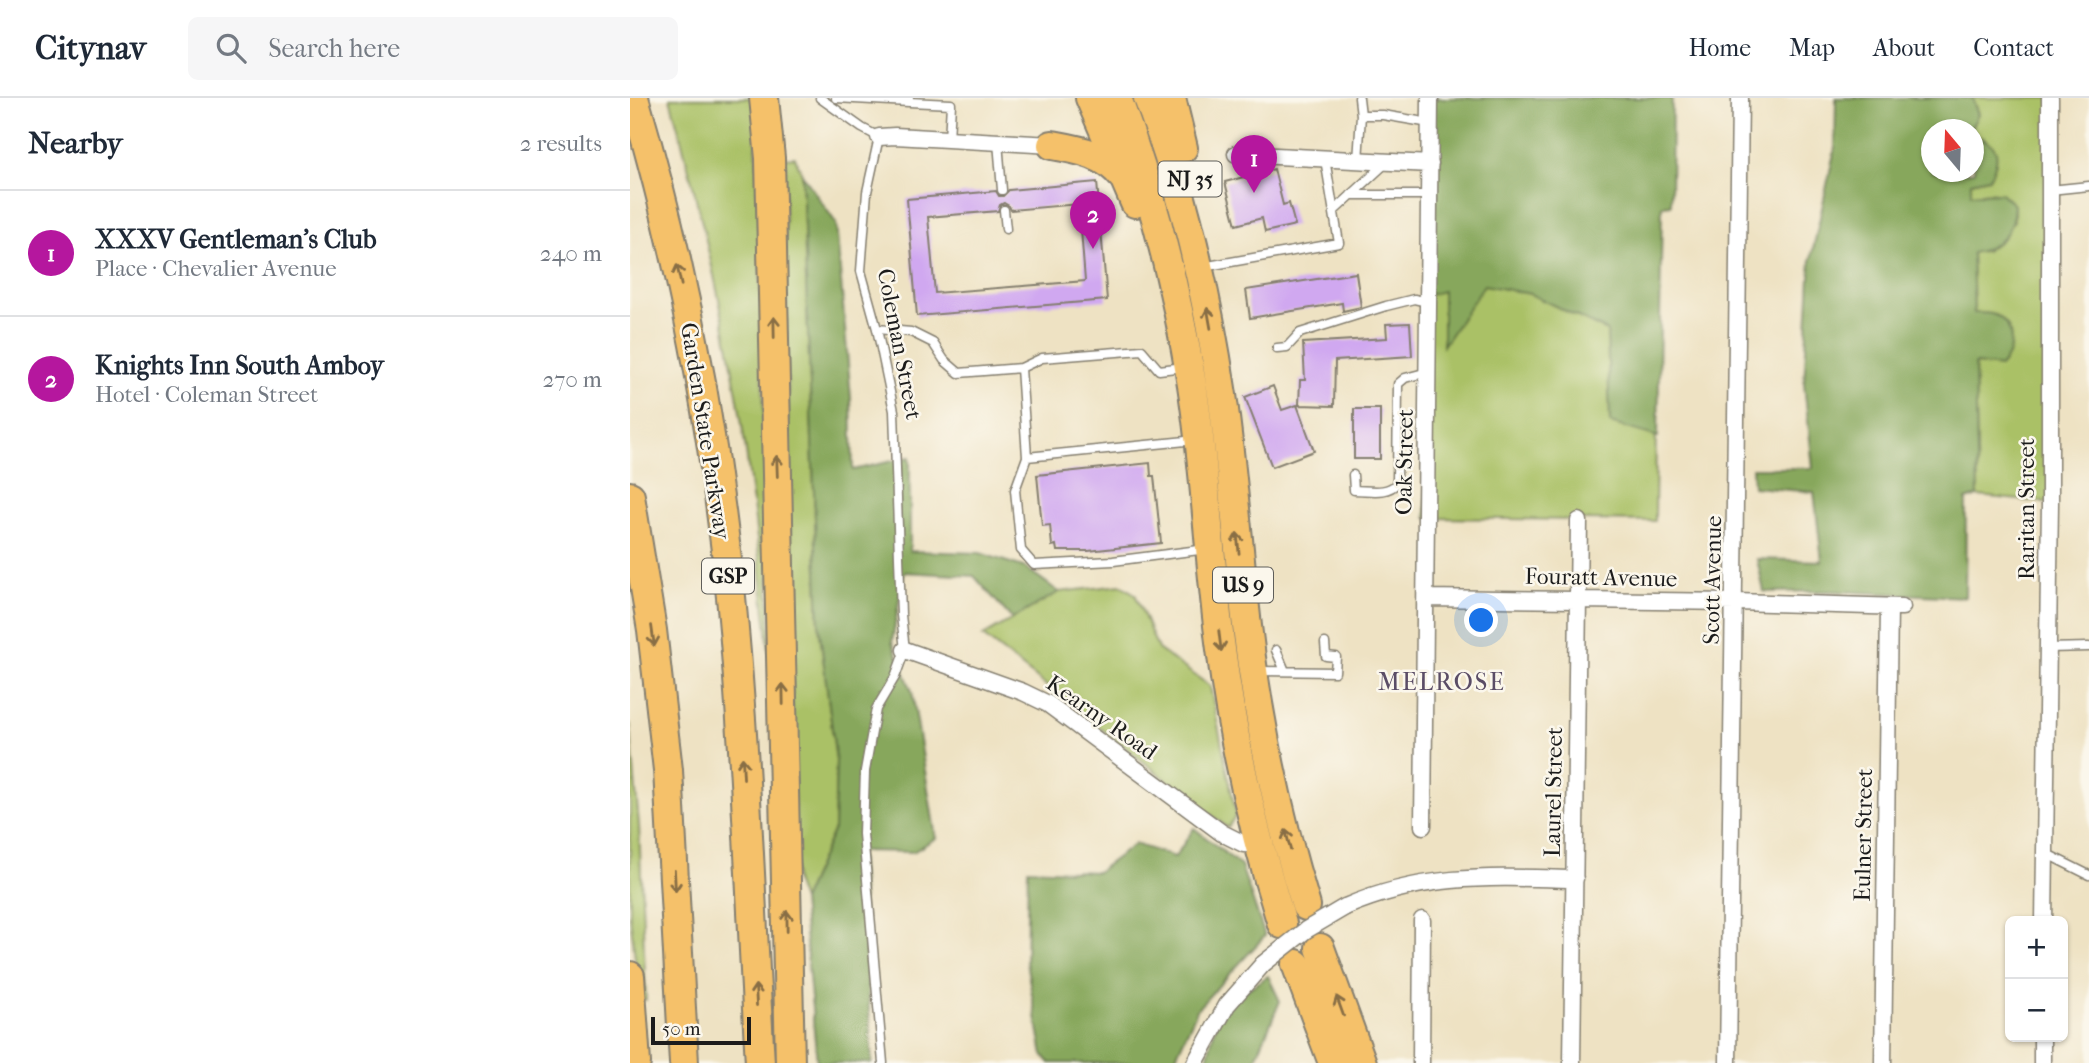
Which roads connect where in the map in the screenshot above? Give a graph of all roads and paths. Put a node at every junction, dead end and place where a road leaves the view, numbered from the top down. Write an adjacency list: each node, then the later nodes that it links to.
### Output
1 (634, 98): 82 (highway, Garden State Parkway / GSP, one-way to 1)
2 (764, 98): 83 (highway, one-way to 2)
3 (820, 98): 21 (lane)
4 (836, 98): 5 (lane)
5 (848, 98): 14 (lane)
6 (1087, 98): 24 (highway); 30 (highway, NJ 35)
7 (1117, 98): 42 (highway, US 9)
8 (1148, 98): 39 (highway, US 9)
9 (1171, 98): 39 (highway, NJ 35)
10 (1359, 98): 19 (lane)
11 (1430, 98): 20 (street, Oak Street)
12 (1740, 98): 55 (street, Scott Avenue)
13 (2050, 98): 33 (street, Raritan Street)
14 (859, 99): 15 (lane)
15 (870, 99): 16 (lane)
16 (883, 99): 17 (lane)
17 (909, 100): 18 (lane)
18 (951, 101): 22 (lane)
19 (1361, 115): 20 (lane); 27 (lane)
20 (1430, 123): 29 (street, Oak Street)
21 (879, 137): 22 (street); 41 (lane, Coleman Street)
22 (949, 139): 23 (street)
23 (998, 142): 24 (street); 32 (lane)
24 (1052, 145): 30 (highway)
25 (1236, 154): 26 (street)
26 (1325, 159): 27 (street); 37 (lane)
27 (1358, 161): 28 (street)
28 (1386, 162): 29 (street); 34 (lane)
29 (1430, 164): 35 (street, Oak Street)
30 (1127, 181): 42 (highway, NJ 35)
31 (2085, 187): 33 (lane)
32 (1002, 190)
33 (2050, 190): 59 (street, Raritan Street)
34 (1351, 195): 35 (lane); 37 (lane)
35 (1429, 195): 40 (street, Oak Street)
36 (1004, 210): 38 (lane)
37 (1334, 211): 39 (lane)
38 (1006, 229)
39 (1199, 264): 62 (highway, US 9, one-way to 39)
40 (1429, 302): 43 (lane); 46 (street, Oak Street)
41 (877, 329): 45 (lane); 60 (lane, Coleman Street)
42 (1182, 330): 44 (highway, US 9)
43 (1277, 348)
44 (1188, 367): 45 (lane); 47 (highway, US 9)
45 (1021, 368): 48 (lane)
46 (1428, 372): 49 (lane); 53 (street, Oak Street)
47 (1198, 440): 48 (lane); 52 (highway, US 9)
48 (1027, 457): 52 (lane)
49 (1353, 475)
50 (630, 496): 76 (highway, one-way to 76)
51 (1579, 521): 54 (street, Laurel Street)
52 (1210, 549): 65 (highway, US 9, one-way to 65)
53 (1426, 598): 54 (street, Fouratt Avenue); 64 (street, Oak Street)
54 (1578, 600): 55 (street, Fouratt Avenue); 68 (street, Laurel Street)
55 (1735, 602): 56 (street, Fouratt Avenue); 89 (street, Scott Avenue)
56 (1895, 607): 90 (street, Eulner Street)
57 (1325, 643): 63 (lane)
58 (2089, 647): 59 (lane)
59 (2048, 648): 66 (street, Raritan Street)
60 (905, 650): 65 (street, Kearny Road); 84 (lane)
61 (1276, 650): 63 (lane)
62 (1253, 671): 63 (lane); 69 (highway, US 9, one-way to 62)
63 (1285, 671)
64 (1423, 826)
65 (1259, 845): 72 (highway, US 9)
66 (2045, 853): 67 (lane); 70 (street, Raritan Street)
67 (2089, 875)
68 (1574, 879): 85 (street, bridge); 88 (street, Laurel Street)
69 (1306, 905)
70 (2044, 916)
71 (1422, 920): 87 (street)
72 (1282, 923)
73 (1320, 948): 86 (highway, one-way to 73)
74 (1296, 964): 78 (highway)
75 (630, 976): 79 (highway)
76 (680, 1004): 80 (highway); 81 (highway)
77 (2042, 1042): 91 (street)
78 (1327, 1055)
79 (636, 1063)
80 (676, 1063)
81 (684, 1063)
82 (760, 1063)
83 (790, 1063)
84 (884, 1063)
85 (1195, 1063)
86 (1362, 1063)
87 (1421, 1063)
88 (1572, 1063)
89 (1728, 1063)
90 (1884, 1063)
91 (2042, 1063)

